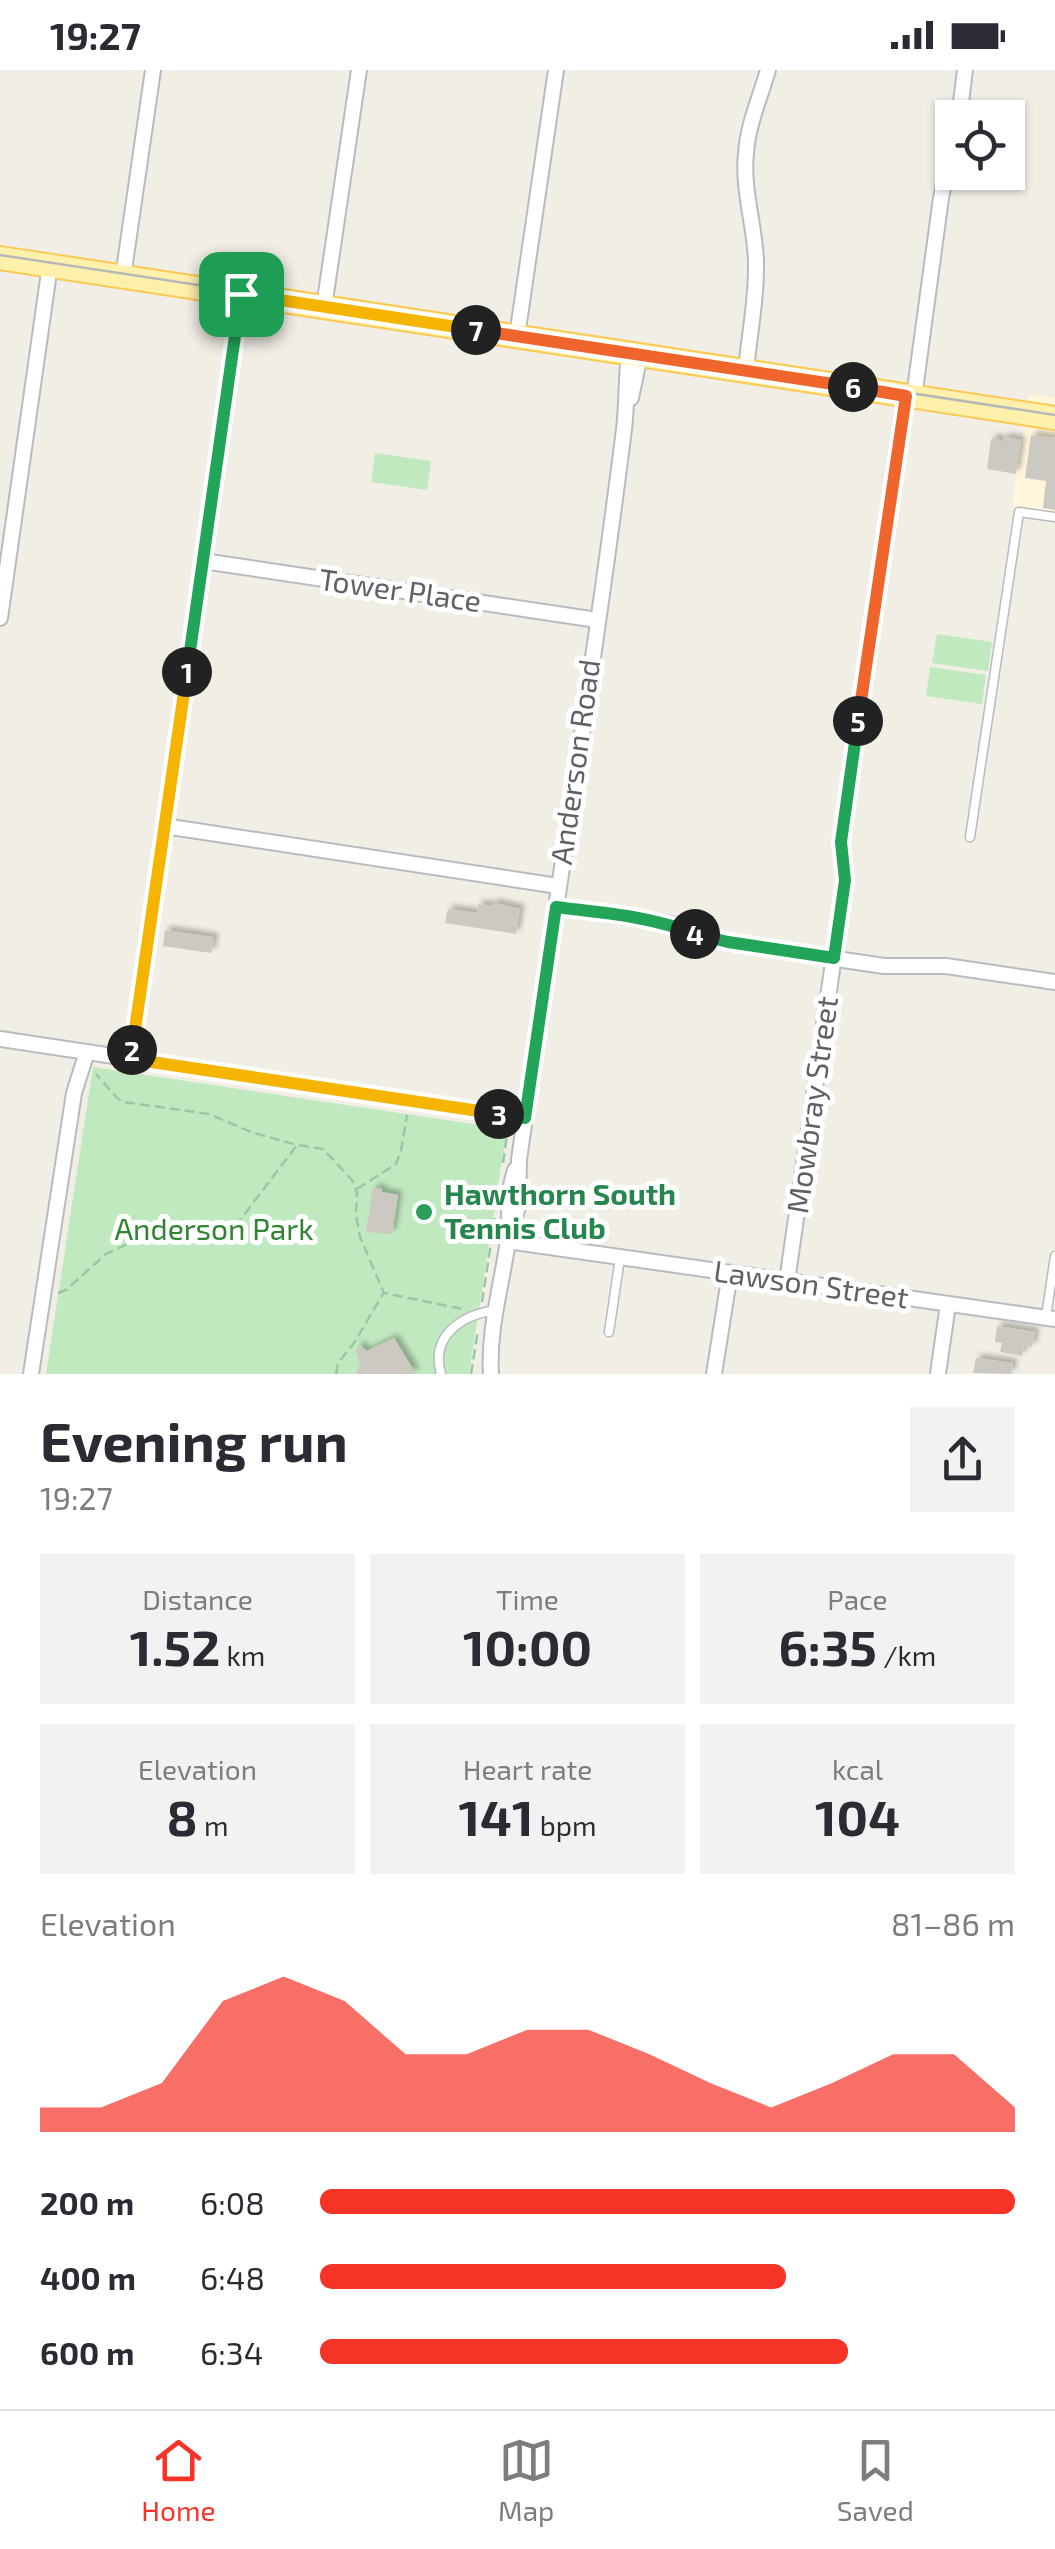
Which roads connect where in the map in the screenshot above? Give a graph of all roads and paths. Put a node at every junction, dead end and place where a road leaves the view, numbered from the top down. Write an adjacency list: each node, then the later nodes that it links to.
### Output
1 (153, 70): 10 (street)
2 (358, 70): 12 (street)
3 (556, 70): 13 (street)
4 (768, 70): 15 (street)
5 (966, 70): 6 (street)
6 (962, 100)
7 (943, 190): 16 (street, Mowbray Street)
8 (0, 258): 9 (main road)
9 (50, 266): 10 (main road); 20 (street)
10 (123, 277): 11 (main road)
11 (241, 294): 12 (main road); 19 (street)
12 (324, 307): 13 (main road)
13 (518, 336): 14 (main road)
14 (634, 354): 15 (main road); 21 (street, Anderson Road)
15 (746, 371): 16 (main road)
16 (909, 396): 17 (main road); 26 (street, Mowbray Street)
17 (1055, 418)
18 (1055, 517): 23 (lane)
19 (202, 561): 21 (street, Tower Place); 22 (street)
20 (0, 618)
21 (597, 620): 24 (street, Anderson Road)
22 (164, 826): 24 (street); 30 (street)
23 (970, 837)
24 (558, 886): 25 (street, Anderson Road)
25 (556, 907): 26 (street); 33 (street, Anderson Road)
26 (834, 958): 27 (street); 43 (street, Mowbray Street)
27 (1055, 982)
28 (0, 1039): 29 (street)
29 (80, 1051): 30 (street); 51 (street)
30 (131, 1059): 33 (street)
31 (90, 1069): 35 (path)
32 (408, 1113): 37 (path)
33 (525, 1118): 39 (street, Anderson Road)
34 (508, 1127): 36 (path)
35 (297, 1144): 37 (path); 45 (path)
36 (503, 1164)
37 (356, 1190): 44 (path)
38 (497, 1201): 47 (path)
39 (508, 1240): 41 (street, Lawson Street); 47 (street, Anderson Road)
40 (1055, 1256): 48 (lane)
41 (620, 1258): 42 (street, Lawson Street); 50 (lane)
42 (730, 1273): 43 (street, Lawson Street); 57 (street)
43 (788, 1281): 46 (street, Lawson Street)
44 (384, 1293): 47 (path); 52 (path)
45 (56, 1294)
46 (948, 1304): 48 (street, Lawson Street); 58 (street)
47 (488, 1311): 49 (street, Anderson Road); 53 (lane); 54 (path)
48 (1050, 1318)
49 (493, 1332): 55 (street, Anderson Road); 56 (street, Anderson Road)
50 (609, 1332)
51 (31, 1374)
52 (336, 1374)
53 (441, 1374)
54 (471, 1374)
55 (482, 1374)
56 (491, 1374)
57 (714, 1374)
58 (938, 1374)

